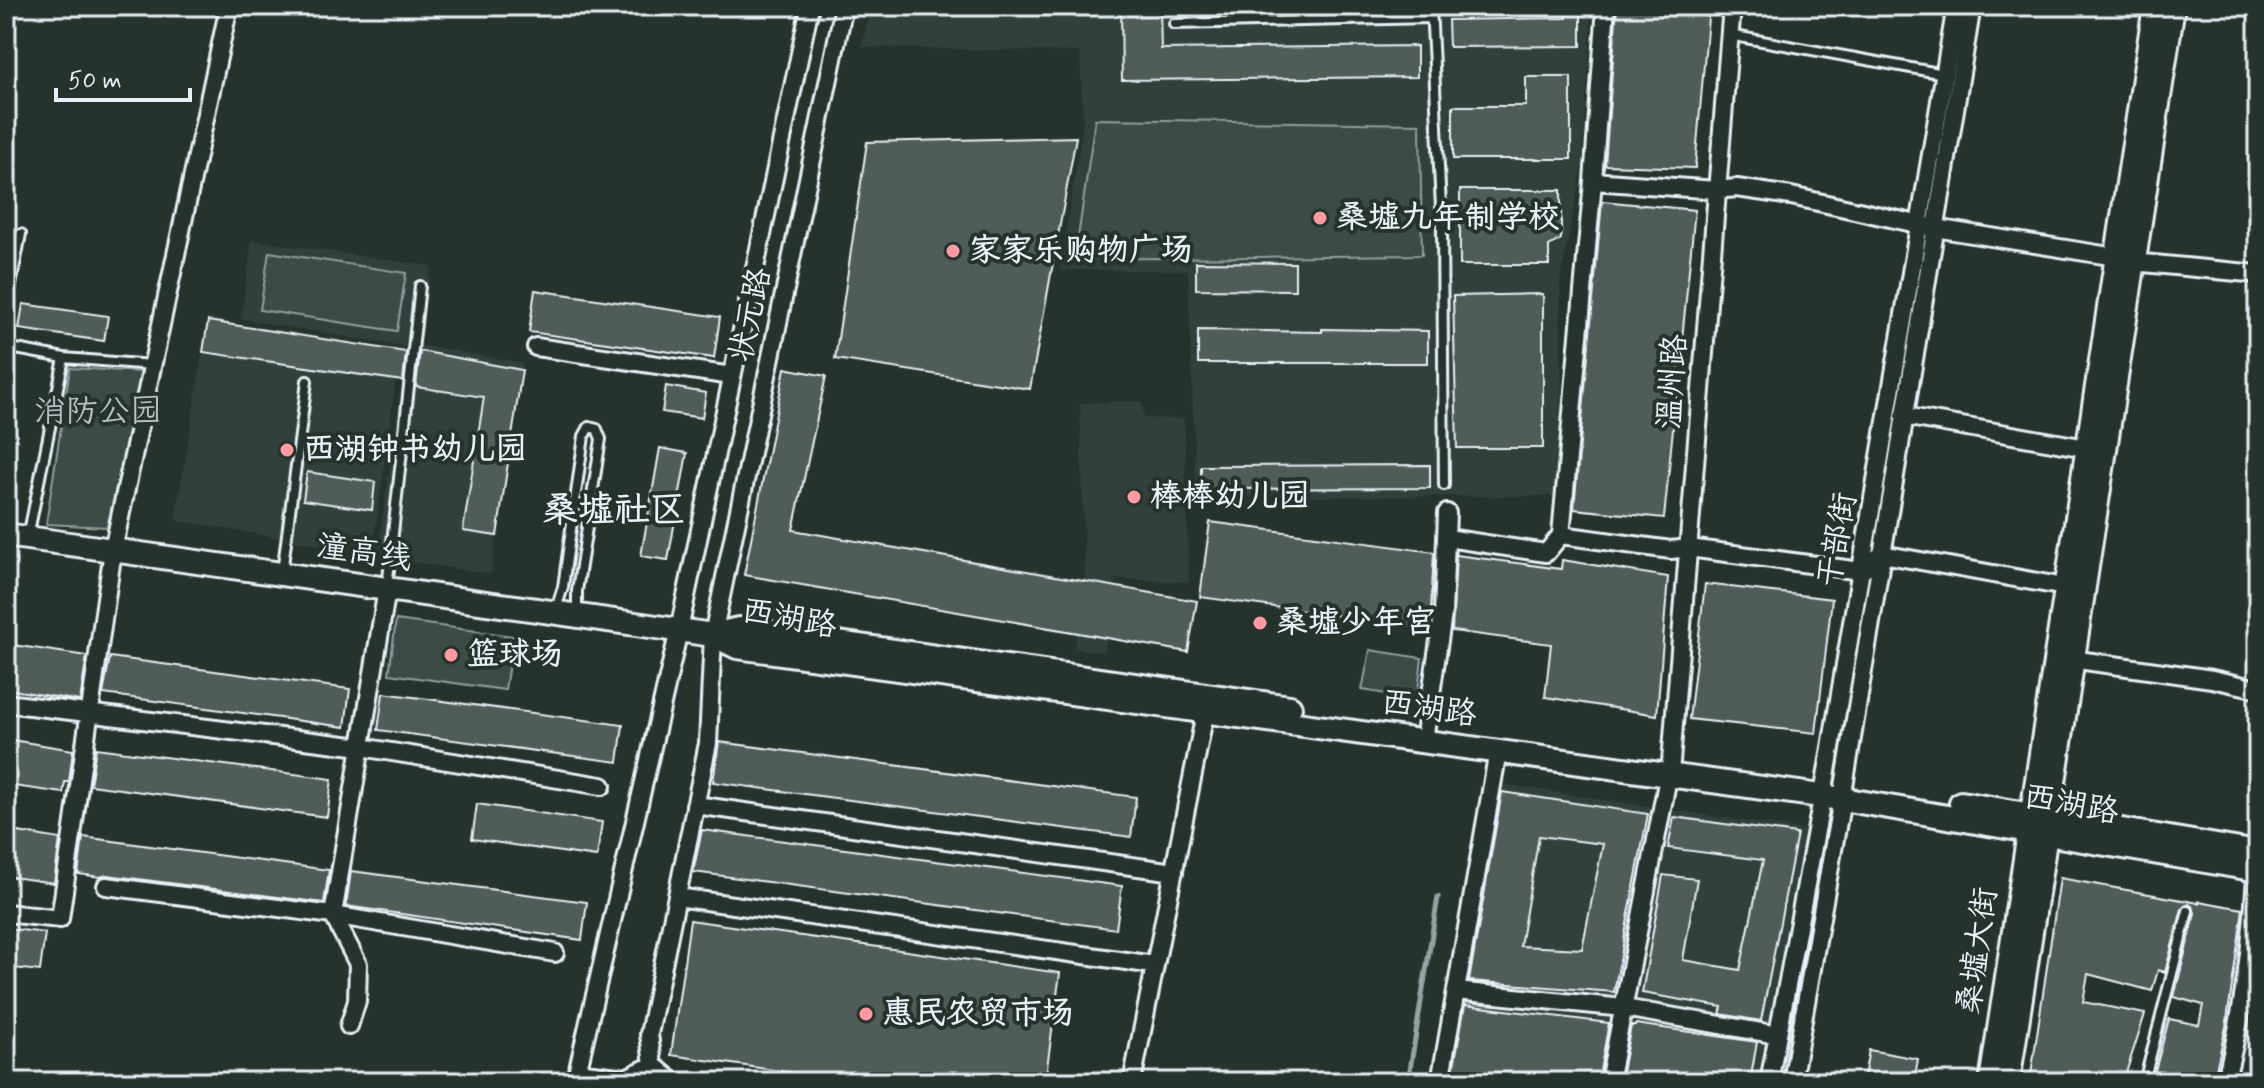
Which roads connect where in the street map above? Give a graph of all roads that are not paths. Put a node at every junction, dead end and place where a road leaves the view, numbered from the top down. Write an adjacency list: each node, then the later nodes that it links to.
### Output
1 (229, 6): 26 (street)
2 (810, 6): 27 (street, 状元路)
3 (844, 6): 45 (street, 状元路)
4 (1431, 6): 11 (lane)
5 (1606, 6): 15 (street)
6 (1732, 6): 13 (street, 温州路)
7 (1956, 6): 14 (street, 干部街)
8 (1972, 6): 17 (street, 干部街)
9 (2155, 6): 19 (main road)
10 (2173, 6): 19 (main road)
11 (1431, 18): 12 (lane); 31 (lane)
12 (1174, 24)
13 (1729, 35): 14 (lane); 16 (street, 温州路)
14 (1944, 74): 17 (street, 干部街)
15 (1593, 181): 16 (street); 34 (street)
16 (1716, 190): 17 (street); 36 (street, 温州路)
17 (1927, 225): 19 (street); 29 (street, 干部街); 39 (street, 干部街)
18 (21, 234): 22 (lane)
19 (2124, 260): 20 (street); 30 (main road); 46 (main road)
20 (2258, 274)
21 (420, 286): 42 (lane)
22 (6, 311)
23 (6, 323): 25 (lane)
24 (536, 347): 27 (street)
25 (64, 358): 26 (lane); 33 (lane)
26 (153, 365): 37 (street)
27 (732, 376): 44 (street, 状元路)
28 (307, 381): 40 (lane)
29 (1904, 416): 30 (street); 38 (street, 干部街)
30 (2086, 448): 41 (main road)
31 (1444, 485)
32 (1447, 513): 35 (street)
33 (17, 534): 37 (main road, 潼高线)
34 (1561, 535): 35 (street); 36 (street)
35 (1447, 538): 51 (street)
36 (1689, 548): 39 (street); 54 (street, 温州路)
37 (113, 550): 40 (main road, 潼高线); 50 (street)
38 (1882, 554): 39 (street); 41 (street); 56 (street, 干部街)
39 (1861, 571): 56 (street, 干部街)
40 (281, 574): 42 (main road, 潼高线)
41 (2065, 587): 58 (main road)
42 (387, 589): 43 (main road, 潼高线); 52 (street)
43 (566, 614): 43 (lane); 44 (main road, 潼高线)
44 (679, 630): 45 (main road, 潼高线); 73 (street, 状元路)
45 (713, 635): 49 (main road, 西湖路); 57 (street, 状元路)
46 (2071, 659): 47 (street); 58 (main road)
47 (2258, 689)
48 (6, 703): 50 (street)
49 (1207, 703): 51 (main road, 西湖路); 53 (main road, 西湖路); 60 (street)
50 (90, 714): 52 (street); 64 (street)
51 (1426, 727): 54 (main road, 西湖路)
52 (361, 747): 55 (street); 65 (street)
53 (1498, 751): 54 (main road, 西湖路); 68 (street)
54 (1670, 768): 56 (main road, 西湖路); 69 (street, 温州路)
55 (602, 786)
56 (1834, 791): 58 (main road, 西湖路); 71 (street, 干部街); 79 (street, 干部街)
57 (695, 805): 60 (street); 62 (street, 状元路)
58 (2038, 823): 59 (main road, 西湖路); 80 (main road, 桑墟大街); 81 (main road, 桑墟大街)
59 (2258, 859): 83 (street)
60 (1174, 872): 67 (street)
61 (106, 886): 65 (street)
62 (677, 897): 67 (street); 72 (street, 状元路)
63 (2188, 911): 82 (lane)
64 (6, 913)
65 (333, 915): 66 (street); 70 (street)
66 (555, 953)
67 (1154, 965): 75 (street)
68 (1456, 991): 69 (street); 76 (street)
69 (1624, 1008): 71 (street); 77 (street, 温州路)
70 (349, 1026)
71 (1778, 1035): 78 (street, 干部街)
72 (653, 1065): 73 (street); 74 (street)
73 (576, 1077)
74 (674, 1082)
75 (1132, 1082)
76 (1440, 1082)
77 (1609, 1082)
78 (1769, 1082)
79 (1792, 1082)
80 (1991, 1082)
81 (2008, 1082)
82 (2144, 1082)
83 (2225, 1082)

